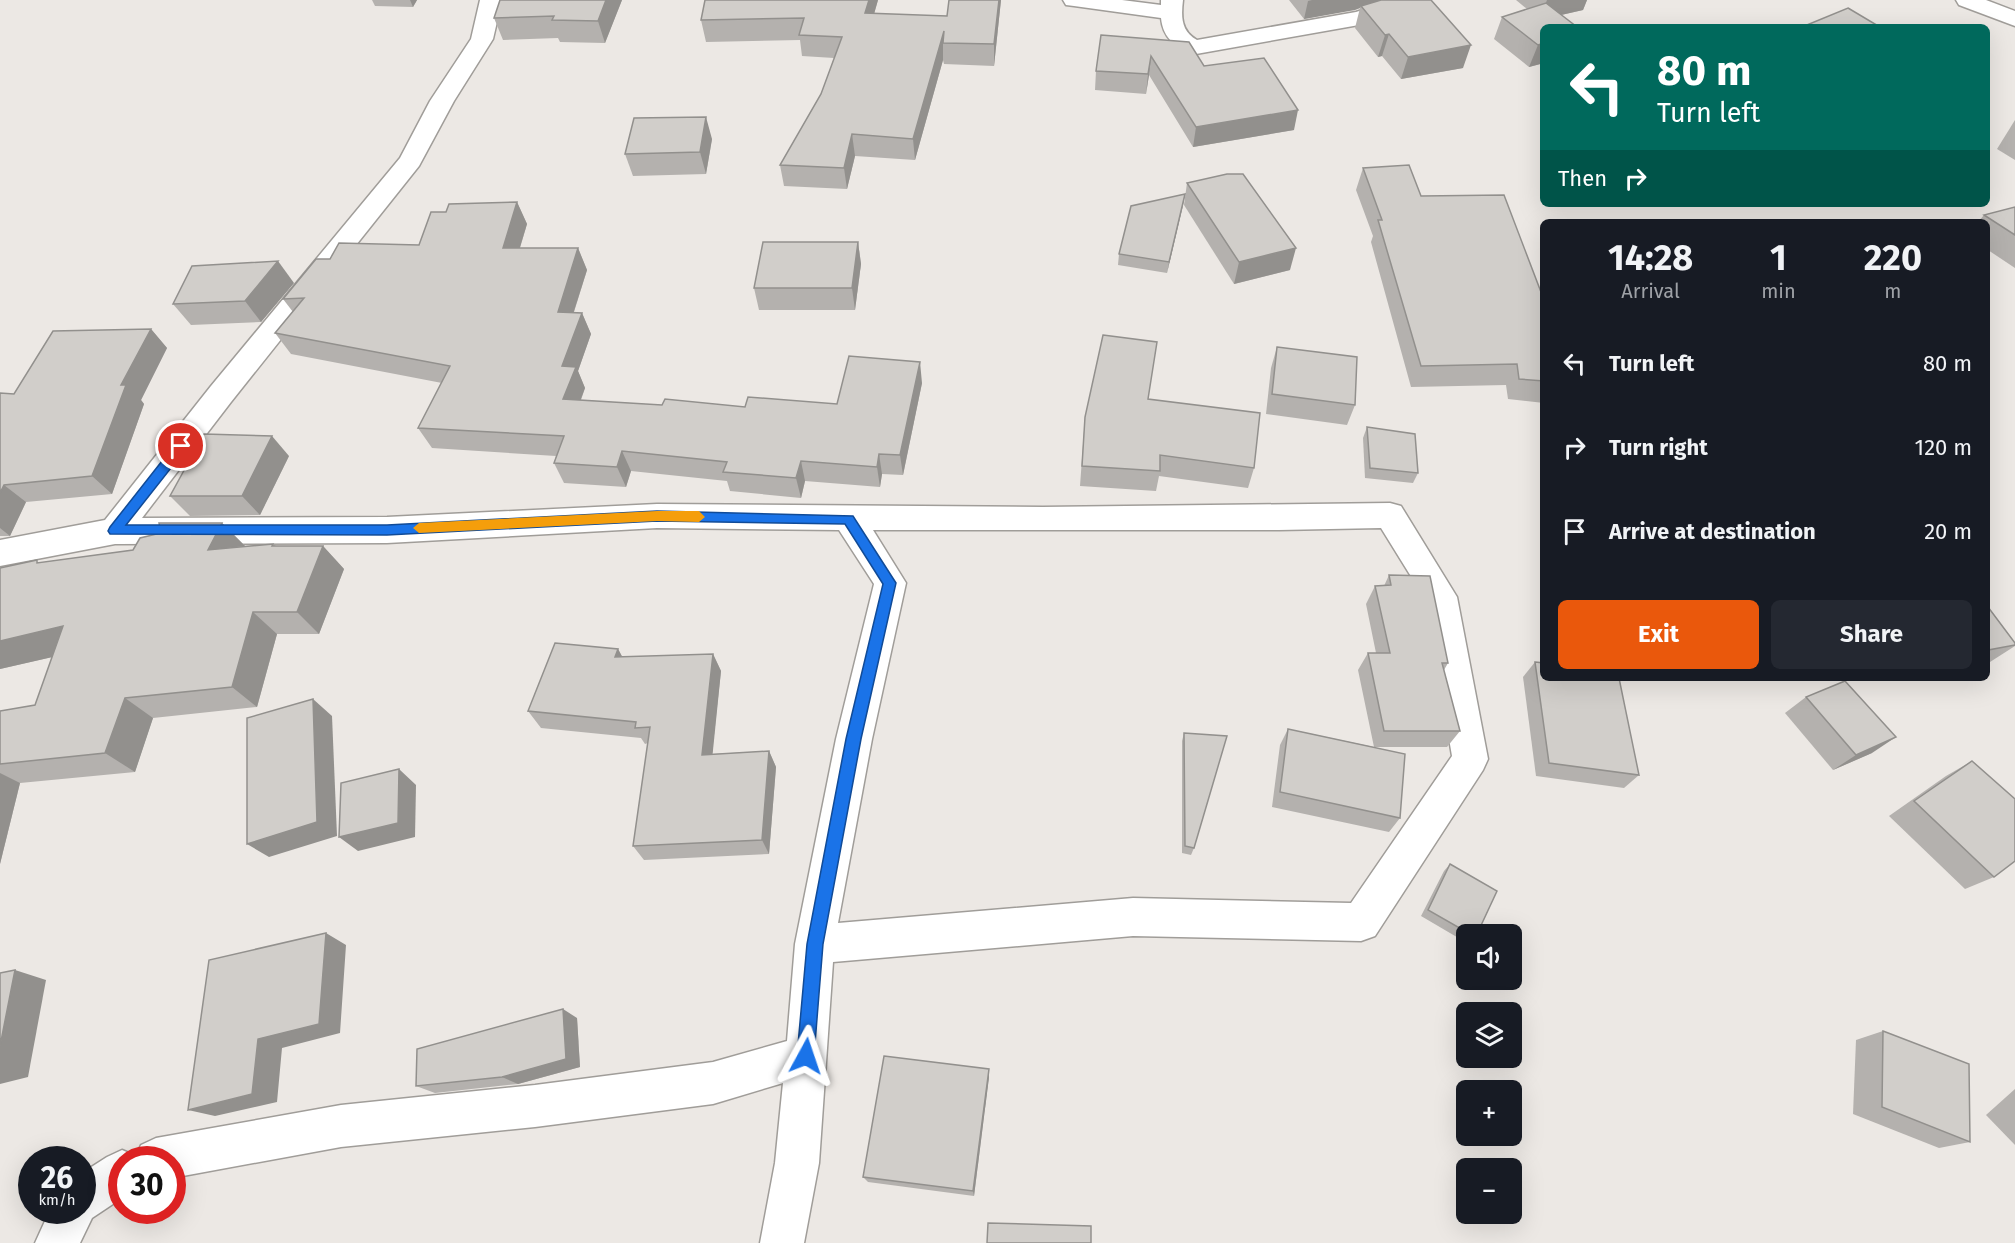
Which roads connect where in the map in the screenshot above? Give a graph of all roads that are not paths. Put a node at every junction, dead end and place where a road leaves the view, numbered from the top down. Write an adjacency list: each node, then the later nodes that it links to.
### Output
1 (491, 0): 8 (street)
2 (1074, 0): 5 (street)
3 (1418, 0): 5 (street)
4 (1967, 0): 6 (street)
5 (1171, 7)
6 (2015, 19)
7 (849, 519): 8 (street); 10 (street); 10 (street)
8 (115, 531): 9 (street)
9 (0, 553)
10 (815, 944): 11 (street)
11 (806, 1056): 12 (street); 15 (street)
12 (186, 1154)
13 (66, 1224): 14 (street)
14 (57, 1243)
15 (782, 1243)

